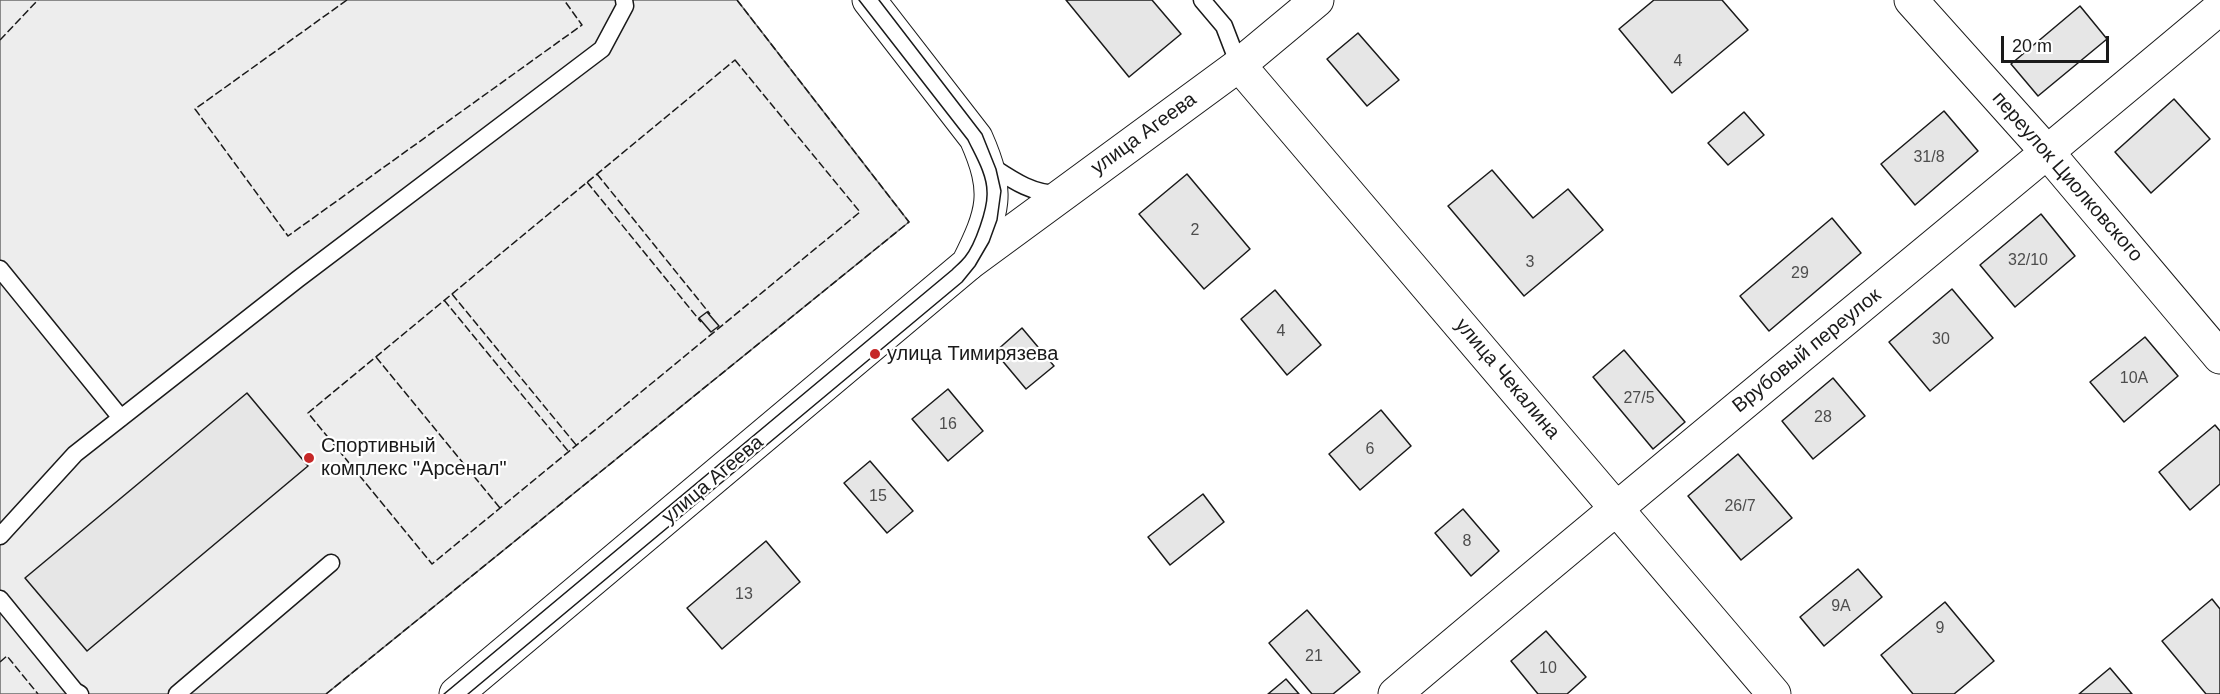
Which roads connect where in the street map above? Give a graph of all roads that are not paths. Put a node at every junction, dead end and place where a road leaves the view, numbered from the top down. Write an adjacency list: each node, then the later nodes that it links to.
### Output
1 (624, 0): 14 (lane)
2 (869, 0): 8 (street)
3 (1202, 0): 7 (lane)
4 (1317, 0): 7 (street, улица Агеева)
5 (1911, 0): 9 (street, переулок Циолковского)
6 (2220, 8): 9 (street, Врубовый переулок)
7 (1239, 65): 10 (street, улица Агеева); 15 (street, улица Чекалина)
8 (981, 150): 10 (lane); 11 (street, улица Агеева)
9 (2048, 153): 13 (street, переулок Циолковского); 15 (street, Врубовый переулок)
10 (1063, 195): 11 (street, улица Агеева)
11 (968, 264): 21 (street, улица Агеева)
12 (0, 269): 14 (lane)
13 (2220, 357)
14 (121, 418): 16 (lane)
15 (1616, 507): 22 (street, Врубовый переулок); 23 (street, улица Чекалина)
16 (0, 536)
17 (331, 563): 20 (lane)
18 (0, 598): 19 (lane)
19 (80, 694)
20 (177, 694)
21 (456, 694)
22 (1395, 694)
23 (1774, 694)

